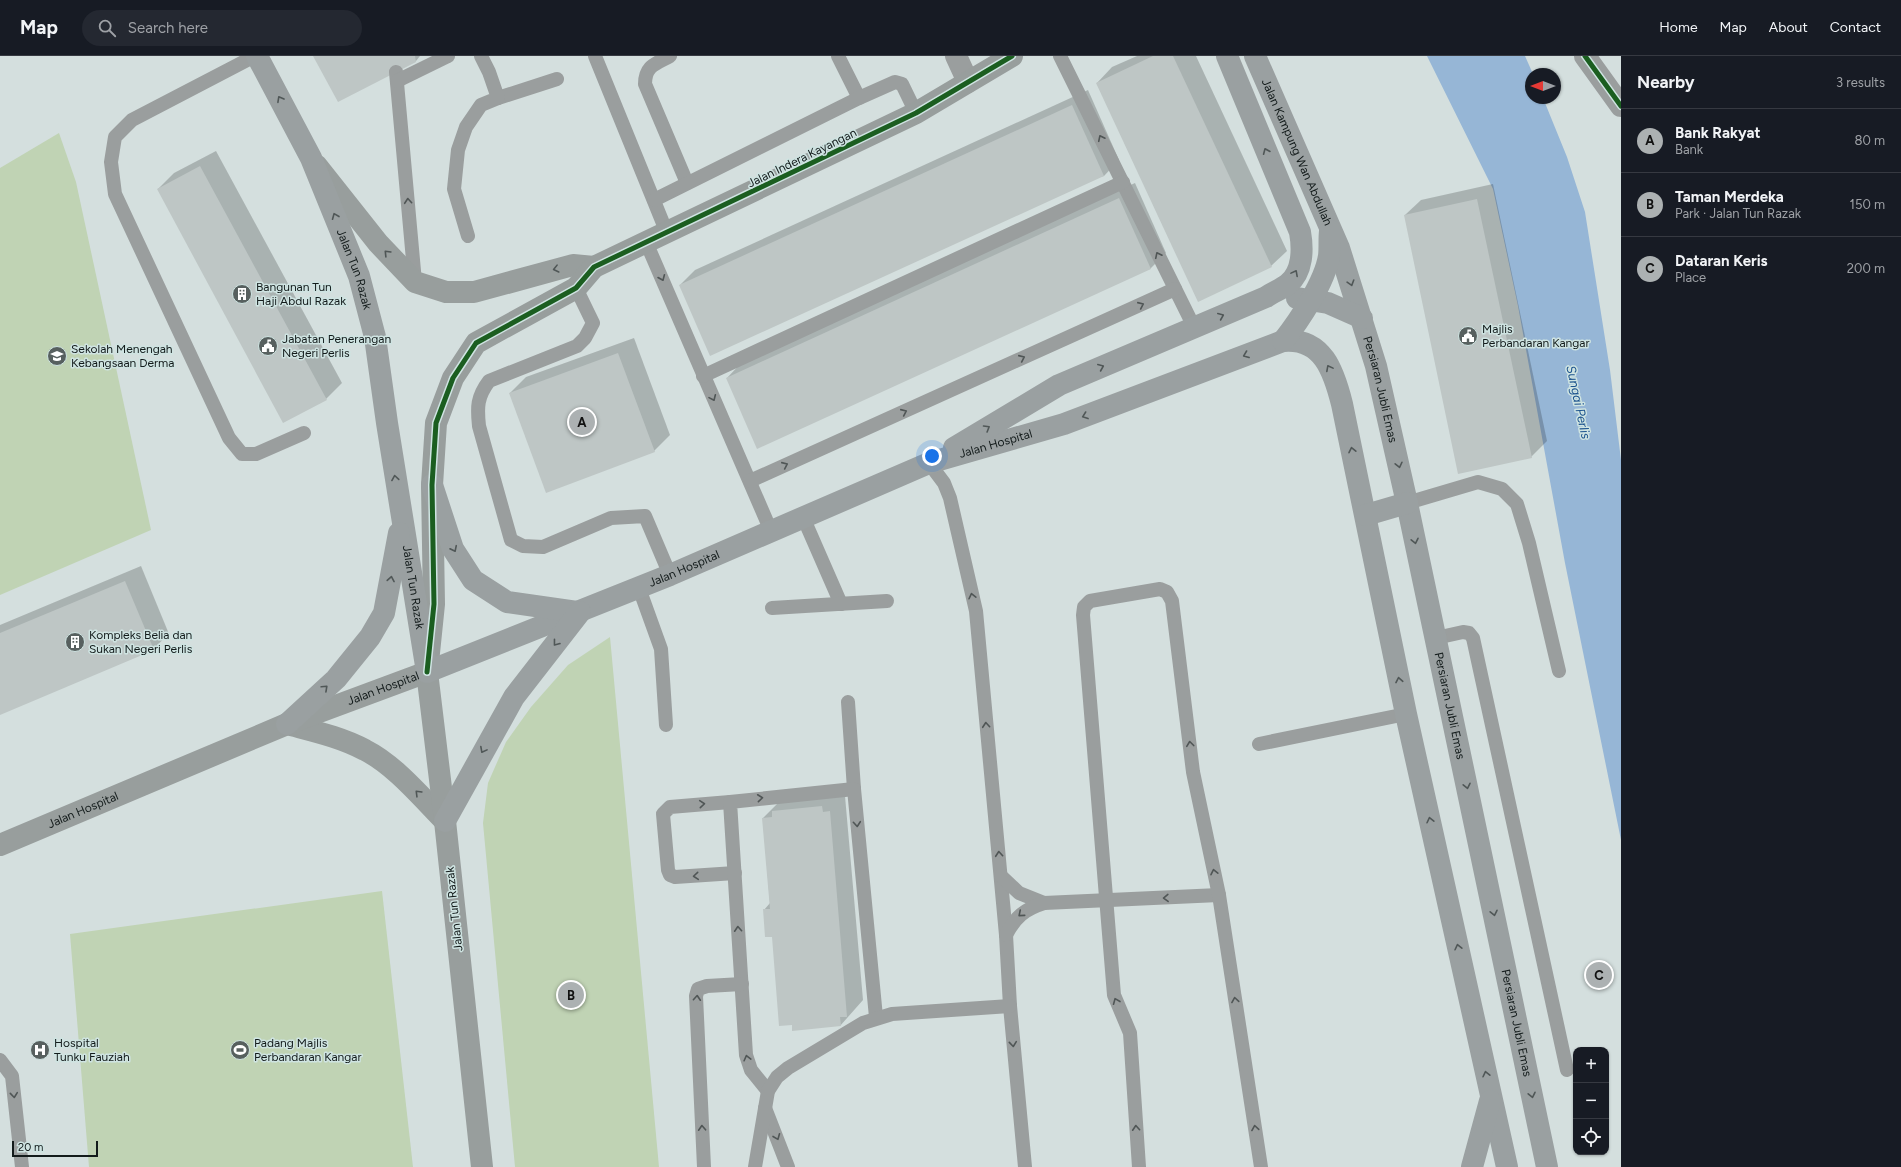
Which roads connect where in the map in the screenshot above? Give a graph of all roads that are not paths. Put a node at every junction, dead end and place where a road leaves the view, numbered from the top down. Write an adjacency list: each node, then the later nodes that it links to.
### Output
1 (256, 56): 19 (main road, Jalan Tun Razak, one-way to 1); 38 (lane)
2 (448, 56): 29 (lane, one-way to 2)
3 (481, 56): 15 (lane)
4 (595, 56): 22 (lane)
5 (670, 56): 21 (lane)
6 (838, 56): 16 (lane)
7 (956, 56): 14 (street)
8 (1012, 56): 14 (street, Jalan Indera Kayangan)
9 (1060, 56): 20 (lane, one-way to 9)
10 (1227, 56): 32 (main road, one-way to 10)
11 (1255, 56): 23 (main road, Jalan Kampung Wan Abdullah)
12 (1585, 56): 17 (street)
13 (557, 79): 15 (lane)
14 (968, 82): 18 (street, Jalan Indera Kayangan)
15 (498, 98): 25 (lane)
16 (859, 98): 18 (lane); 21 (lane)
17 (1621, 106)
18 (916, 113): 24 (street, Jalan Indera Kayangan)
19 (311, 158): 29 (street, one-way to 19); 44 (main road, Jalan Tun Razak, one-way to 19)
20 (1123, 182): 31 (lane, one-way to 20); 37 (lane)
21 (687, 183): 22 (lane)
22 (654, 200): 24 (lane)
23 (1330, 226): 27 (main road, Jalan Kampung Wan Abdullah); 33 (main road)
24 (667, 233): 26 (street, Jalan Indera Kayangan)
25 (468, 236)
26 (646, 242): 28 (street, Jalan Indera Kayangan); 37 (lane, one-way to 37)
27 (1339, 248): 34 (main road, Persiaran Jubli Emas, one-way to 34)
28 (594, 267): 29 (street, one-way to 29); 30 (street)
29 (415, 282)
30 (576, 288): 41 (street); 47 (lane)
31 (1175, 289): 35 (lane); 40 (lane, one-way to 31)
32 (1266, 296): 33 (main road); 35 (main road, one-way to 32)
33 (1310, 300): 34 (main road); 36 (main road)
34 (1362, 318): 42 (main road, Persiaran Jubli Emas, one-way to 42)
35 (1194, 327): 39 (main road, one-way to 35)
36 (1282, 341): 39 (main road, Jalan Hospital, one-way to 39); 43 (main road, Jalan Hospital, one-way to 36)
37 (703, 376): 40 (lane, one-way to 40)
38 (304, 433)
39 (929, 463): 45 (main road, Jalan Hospital); 66 (lane, one-way to 39)
40 (750, 481): 46 (lane)
41 (432, 485): 52 (main road, one-way to 52); 55 (street)
42 (1407, 502): 43 (main road); 53 (main road, Persiaran Jubli Emas, one-way to 53); 54 (lane)
43 (1366, 515): 57 (main road, one-way to 43)
44 (402, 516): 55 (main road, Jalan Tun Razak); 58 (main road, one-way to 44)
45 (803, 517): 46 (main road, Jalan Hospital); 50 (lane)
46 (771, 531): 47 (main road, Jalan Hospital)
47 (670, 575): 48 (main road, Jalan Hospital)
48 (639, 588): 52 (main road, Jalan Hospital); 59 (lane)
49 (887, 601): 50 (lane)
50 (841, 604): 51 (lane)
51 (772, 608)
52 (580, 612): 55 (main road, Jalan Hospital); 63 (main road, one-way to 63)
53 (1436, 638): 75 (lane); 89 (main road, Persiaran Jubli Emas, one-way to 89)
54 (1559, 670)
55 (427, 672): 58 (street, Jalan Hospital); 63 (street, Jalan Tun Razak)
56 (848, 702): 61 (lane)
57 (1406, 714): 60 (lane); 77 (main road, one-way to 57)
58 (287, 724): 63 (street, one-way to 58); 64 (street, Jalan Hospital)
59 (666, 725)
60 (1259, 744)
61 (854, 789): 62 (lane, one-way to 61); 73 (lane, one-way to 73)
62 (730, 802): 65 (lane); 65 (lane, one-way to 62)
63 (445, 821): 80 (street, Jalan Tun Razak)
64 (0, 845)
65 (734, 873): 71 (lane, one-way to 65)
66 (1001, 876): 69 (lane); 70 (lane)
67 (1219, 896): 68 (lane, one-way to 68); 68 (lane, one-way to 68); 86 (lane, one-way to 67)
68 (1105, 900): 69 (lane); 85 (lane, one-way to 68)
69 (1044, 903): 70 (lane, one-way to 70)
70 (1006, 935): 72 (lane)
71 (742, 984): 76 (lane, one-way to 71); 81 (lane, one-way to 71)
72 (1010, 1006): 73 (lane); 84 (lane, one-way to 84)
73 (876, 1017): 76 (lane)
74 (0, 1060): 79 (lane, one-way to 79)
75 (1567, 1070)
76 (768, 1090): 78 (lane)
77 (1491, 1096): 87 (main road); 88 (main road)
78 (765, 1108): 82 (lane); 83 (lane, one-way to 83)
79 (22, 1167)
80 (482, 1167)
81 (704, 1167)
82 (755, 1167)
83 (788, 1167)
84 (1025, 1167)
85 (1139, 1167)
86 (1261, 1167)
87 (1472, 1167)
88 (1507, 1167)
89 (1547, 1167)

